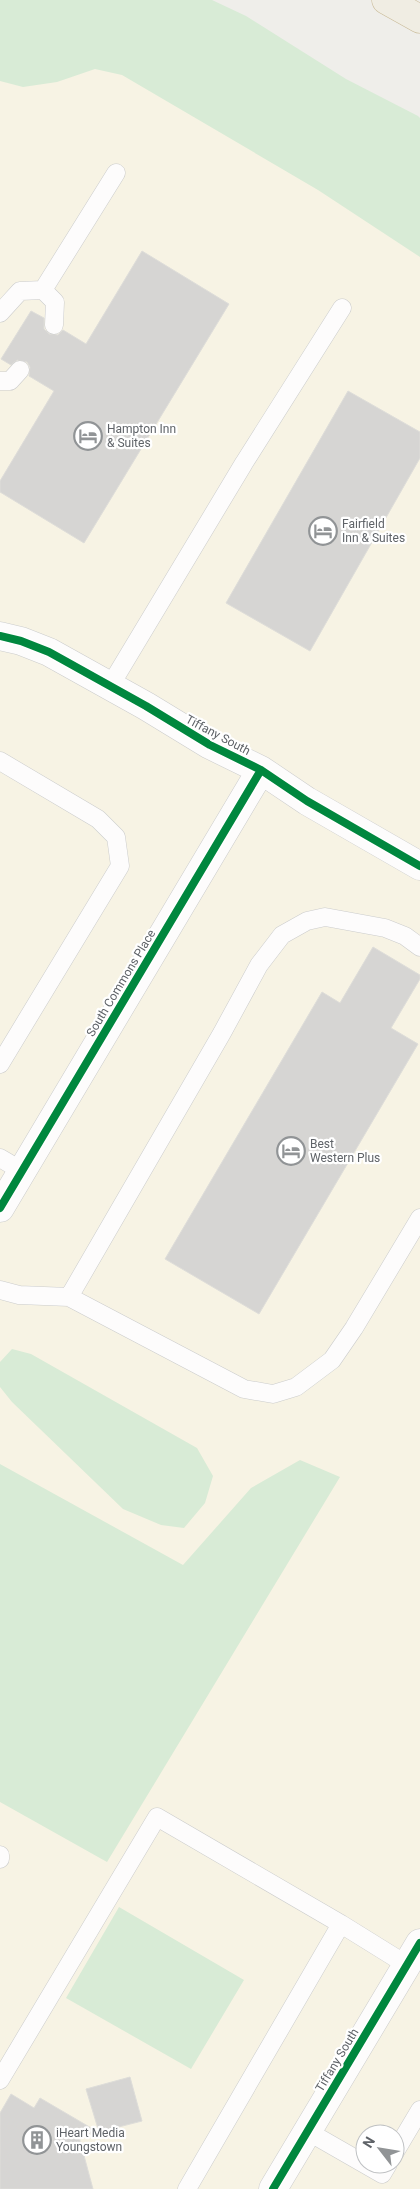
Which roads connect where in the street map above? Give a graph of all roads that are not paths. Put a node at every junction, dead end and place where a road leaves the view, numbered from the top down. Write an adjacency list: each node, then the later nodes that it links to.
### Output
1 (386, 0): 2 (highway)
2 (420, 19)
3 (116, 173): 4 (lane)
4 (43, 290): 6 (lane); 7 (lane)
5 (342, 308): 11 (lane)
6 (0, 313)
7 (54, 324)
8 (20, 370): 9 (lane)
9 (0, 381)
10 (0, 636): 11 (street, Tiffany South)
11 (110, 686): 13 (street, Tiffany South)
12 (0, 762): 16 (lane)
13 (261, 770): 14 (street, Tiffany South); 17 (street, South Commons Place)
14 (420, 866)
15 (420, 947): 21 (lane)
16 (0, 1064)
17 (11, 1164): 18 (street, South Commons Place)
18 (0, 1208)
19 (420, 1218): 21 (lane)
20 (0, 1290): 21 (lane)
21 (69, 1297)
22 (341, 1924): 23 (lane); 24 (lane); 29 (lane)
23 (414, 1954): 26 (street, Tiffany South)
24 (0, 2080)
25 (420, 2110): 27 (lane)
26 (308, 2131): 28 (lane); 30 (street, Tiffany South)
27 (405, 2135)
28 (355, 2158)
29 (187, 2189)
30 (273, 2189)

